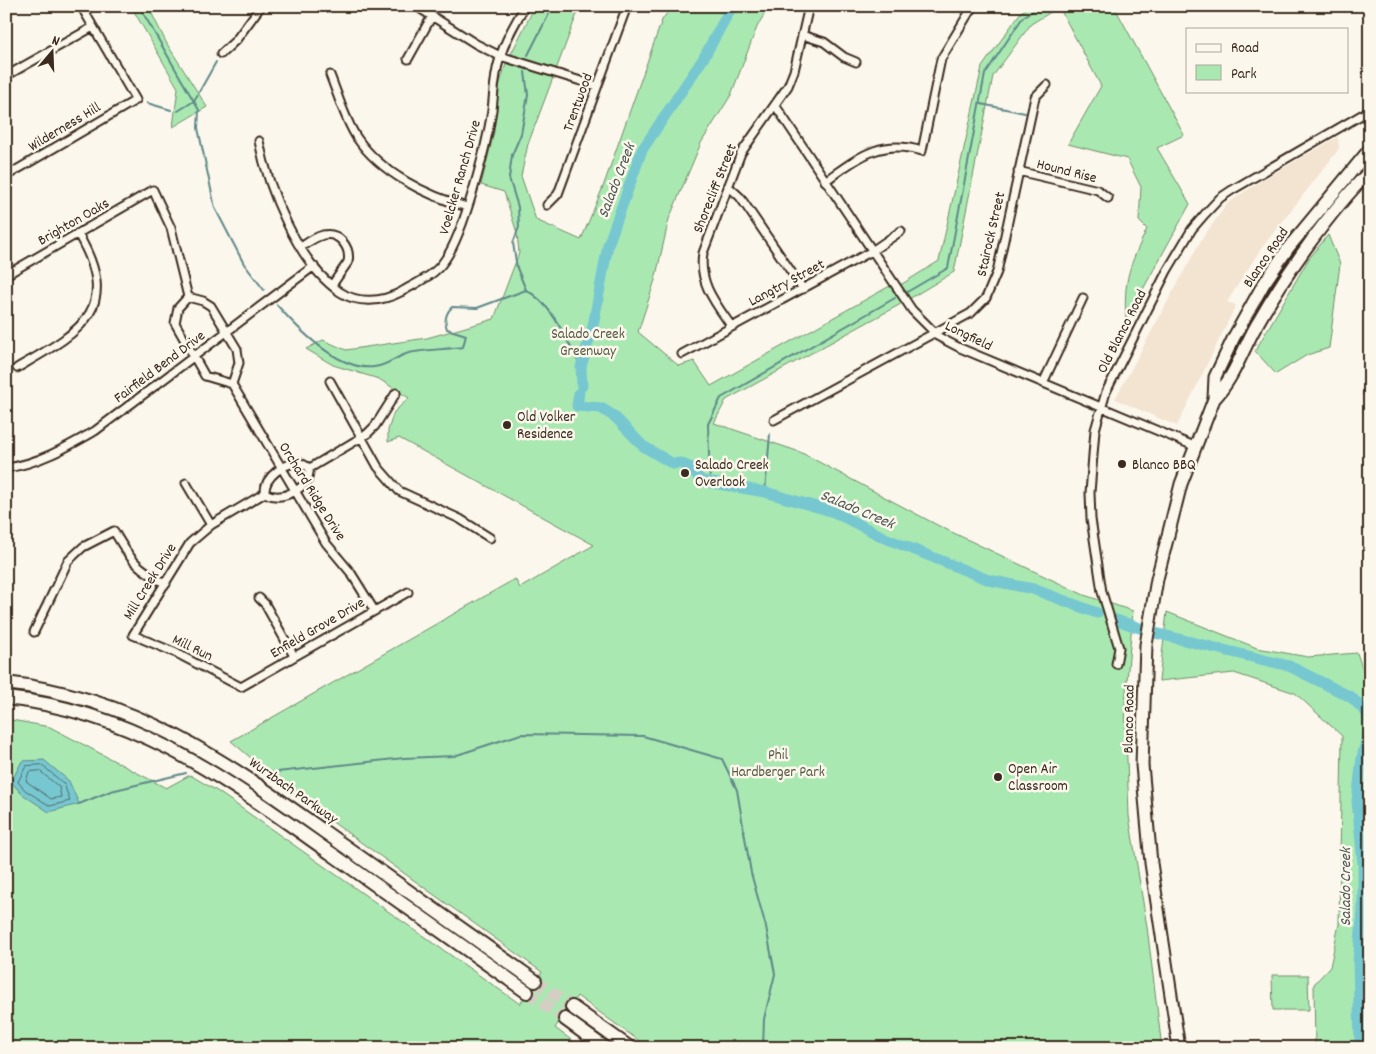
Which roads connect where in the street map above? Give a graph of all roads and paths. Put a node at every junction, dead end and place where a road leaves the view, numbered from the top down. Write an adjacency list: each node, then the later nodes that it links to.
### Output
1 (81, 6): 9 (street)
2 (260, 6): 11 (street)
3 (416, 6): 8 (street)
4 (524, 6): 12 (street, Voelcker Ranch Drive)
5 (627, 6): 18 (street, Trentwood)
6 (810, 6): 10 (street, Shorecliff Street)
7 (973, 6): 26 (street)
8 (432, 16): 12 (street); 13 (street)
9 (93, 27): 16 (street); 25 (street, Wilderness Hill)
10 (802, 35): 14 (street); 19 (street, Shorecliff Street)
11 (221, 54)
12 (500, 56): 18 (street); 30 (street, Voelcker Ranch Drive)
13 (408, 59)
14 (856, 62)
15 (330, 75): 30 (street)
16 (6, 76)
17 (1047, 85): 24 (street, Stairock Street)
18 (597, 86): 29 (street, Trentwood)
19 (775, 105): 26 (street, Longfield); 27 (street, Shorecliff Street)
20 (1370, 110): 52 (street, Old Blanco Road)
21 (259, 141): 33 (street, Voelcker Ranch Drive)
22 (1370, 148): 51 (main road, Blanco Road)
23 (1370, 171): 51 (main road, Blanco Road)
24 (1018, 172): 28 (street, Hound Rise); 43 (street, Stairock Street)
25 (6, 176)
26 (825, 181): 34 (street, Longfield)
27 (728, 186): 38 (street); 41 (street, Shorecliff Street)
28 (1108, 198)
29 (547, 205)
30 (467, 207): 37 (street, Voelcker Ranch Drive)
31 (902, 231): 34 (street, Langtry Street)
32 (78, 234): 36 (street, Brighton Oaks); 39 (street, Brighton Oaks); 46 (street)
33 (301, 246): 35 (street, Voelcker Ranch Drive); 37 (street)
34 (872, 251): 38 (street, Langtry Street); 43 (street, Longfield)
35 (314, 266): 37 (street, Voelcker Ranch Drive); 42 (street, Fairfield Bend Drive)
36 (6, 275)
37 (332, 286)
38 (803, 289): 41 (street, Langtry Street)
39 (188, 297): 42 (street); 45 (street)
40 (1084, 298): 48 (street)
41 (732, 327): 44 (street, Langtry Street)
42 (226, 332): 45 (street, Fairfield Bend Drive); 49 (street)
43 (934, 333): 48 (street, Longfield); 53 (street, Stairock Street)
44 (682, 354)
45 (194, 357): 49 (street); 57 (street, Fairfield Bend Drive)
46 (17, 368)
47 (330, 381): 54 (street)
48 (1043, 383): 52 (street, Longfield)
49 (232, 384): 58 (street, Orchard Ridge Drive)
50 (396, 392): 54 (street)
51 (1214, 399): 55 (main road, Blanco Road)
52 (1101, 407): 55 (street, Longfield); 71 (street, Old Blanco Road)
53 (774, 420)
54 (361, 438): 56 (street); 63 (street)
55 (1194, 446): 81 (main road, Blanco Road)
56 (310, 468): 58 (street); 60 (street)
57 (7, 469)
58 (282, 469): 60 (street, Orchard Ridge Drive); 61 (street, Mill Creek Drive)
59 (186, 483): 62 (street)
60 (295, 491): 61 (street); 67 (street, Orchard Ridge Drive)
61 (265, 493): 62 (street, Mill Creek Drive)
62 (211, 525): 64 (street, Mill Creek Drive)
63 (490, 538)
64 (166, 584): 68 (street); 69 (street, Mill Creek Drive)
65 (408, 592): 67 (street, Enfield Grove Drive)
66 (259, 598): 70 (street)
67 (374, 610): 70 (street, Enfield Grove Drive)
68 (34, 632)
69 (132, 635): 73 (street, Mill Run)
70 (294, 656): 73 (street, Enfield Grove Drive)
71 (1116, 664)
72 (6, 683): 75 (highway, Wurzbach Parkway)
73 (241, 687)
74 (6, 698): 76 (highway, Wurzbach Parkway)
75 (535, 980)
76 (526, 992)
77 (572, 1007): 80 (highway)
78 (564, 1019): 79 (highway)
79 (605, 1048)
80 (630, 1048)
81 (1179, 1048)

